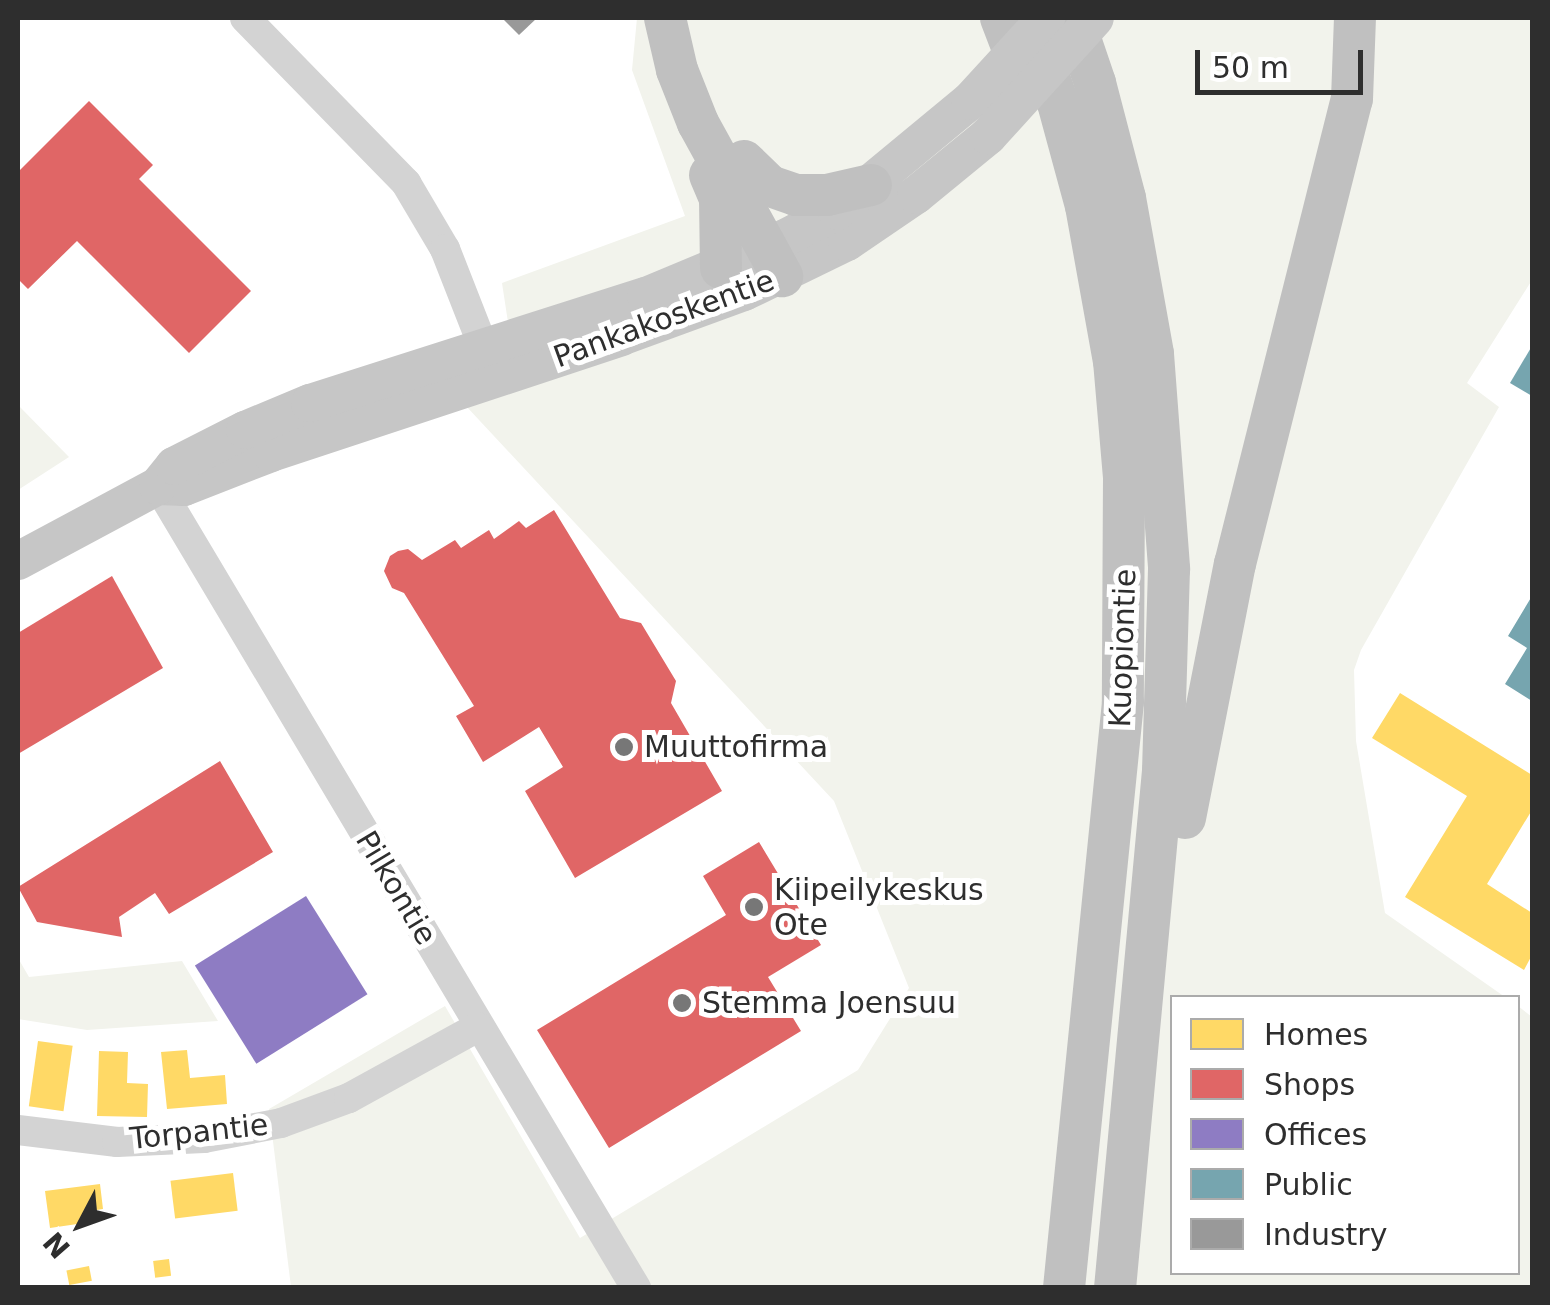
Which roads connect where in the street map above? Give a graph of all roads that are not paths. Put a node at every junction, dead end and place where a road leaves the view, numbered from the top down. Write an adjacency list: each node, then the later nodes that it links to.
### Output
1 (244, 18): 16 (street)
2 (664, 18): 10 (highway)
3 (688, 18): 11 (highway)
4 (1001, 18): 13 (highway)
5 (1028, 18): 13 (highway, Kuopiontie)
6 (1046, 18): 12 (main road, Pankakoskentie, bridge)
7 (1072, 18): 19 (highway, Kuopiontie)
8 (1096, 18): 14 (main road, Pankakoskentie, bridge)
9 (1355, 18): 19 (highway)
10 (698, 123): 14 (highway); 15 (highway)
11 (744, 161): 12 (highway); 14 (highway)
12 (871, 185): 14 (main road, Pankakoskentie)
13 (1086, 206): 23 (highway, Kuopiontie)
14 (783, 257): 15 (main road, Pankakoskentie); 16 (main road, Pankakoskentie)
15 (721, 268): 16 (main road, Pankakoskentie)
16 (490, 363): 17 (main road, Pankakoskentie)
17 (158, 486): 18 (main road, Pankakoskentie); 20 (street, Pilkontie)
18 (18, 561)
19 (1152, 900): 24 (highway, Kuopiontie)
20 (478, 1027): 21 (street, Torpantie); 22 (street, Pilkontie)
21 (18, 1130)
22 (636, 1288)
23 (1064, 1288)
24 (1115, 1288)

